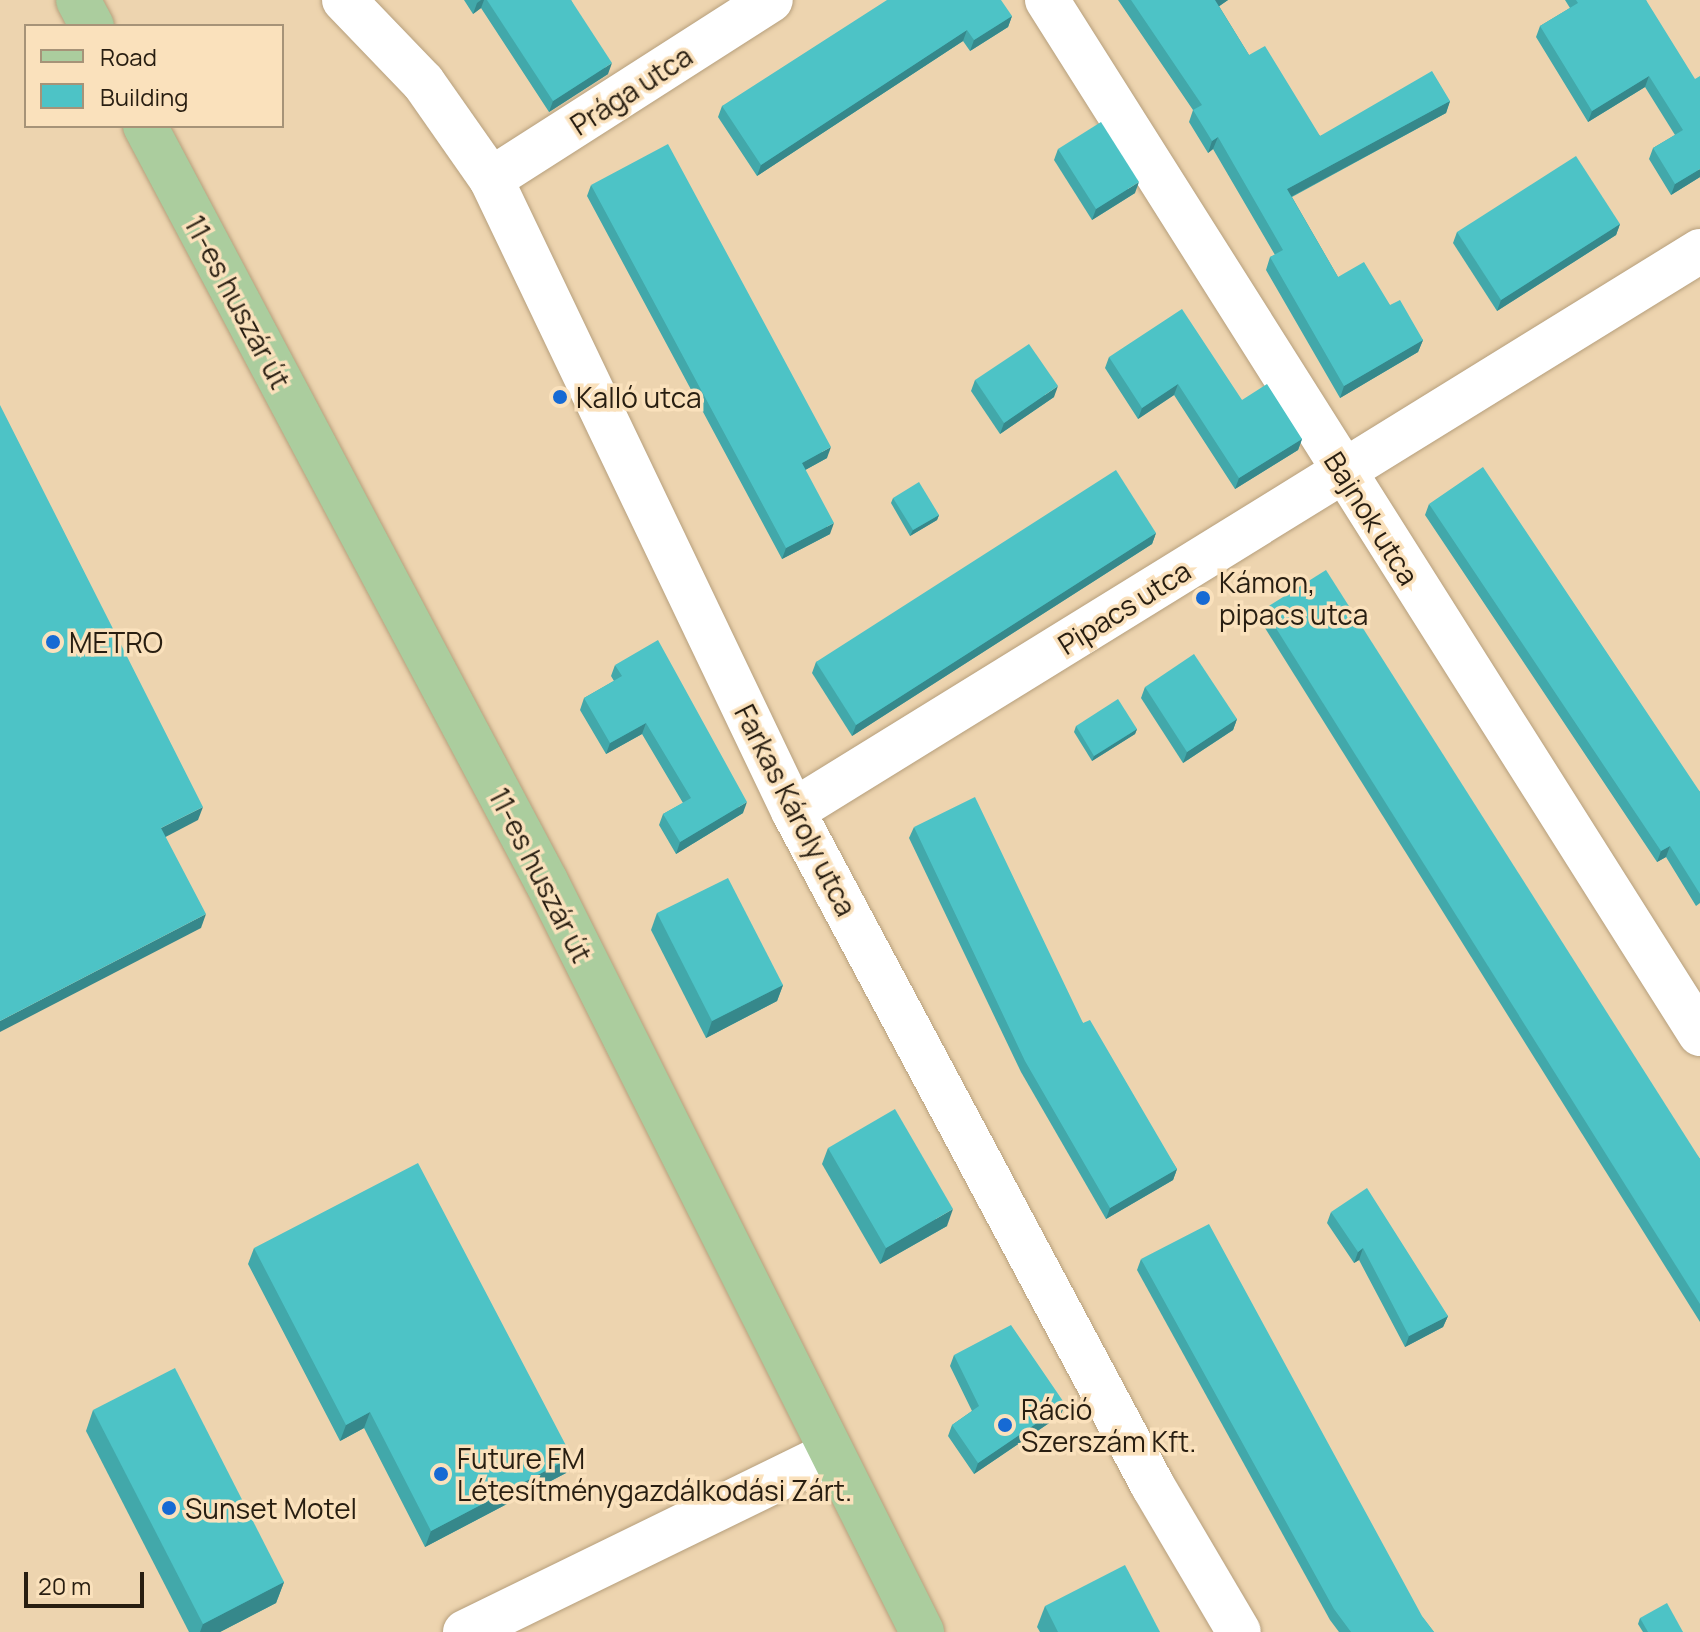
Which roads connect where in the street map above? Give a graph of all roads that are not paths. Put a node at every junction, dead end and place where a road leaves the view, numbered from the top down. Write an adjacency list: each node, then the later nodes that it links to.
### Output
1 (78, 0): 5 (main road)
2 (344, 0): 7 (street, Farkas Károly utca)
3 (771, 0): 7 (street, Prága utca)
4 (1047, 0): 9 (street, Bajnok utca)
5 (91, 24)
6 (146, 128): 12 (main road, 11-es huszár út)
7 (491, 179): 10 (street, Farkas Károly utca)
8 (1700, 251): 9 (street, Pipacs utca)
9 (1343, 472): 10 (street, Pipacs utca); 11 (street, Bajnok utca)
10 (793, 811): 15 (street, Farkas Károly utca)
11 (1700, 1034)
12 (832, 1453): 13 (street); 14 (main road, 11-es huszár út)
13 (465, 1632)
14 (922, 1632)
15 (1239, 1632)

